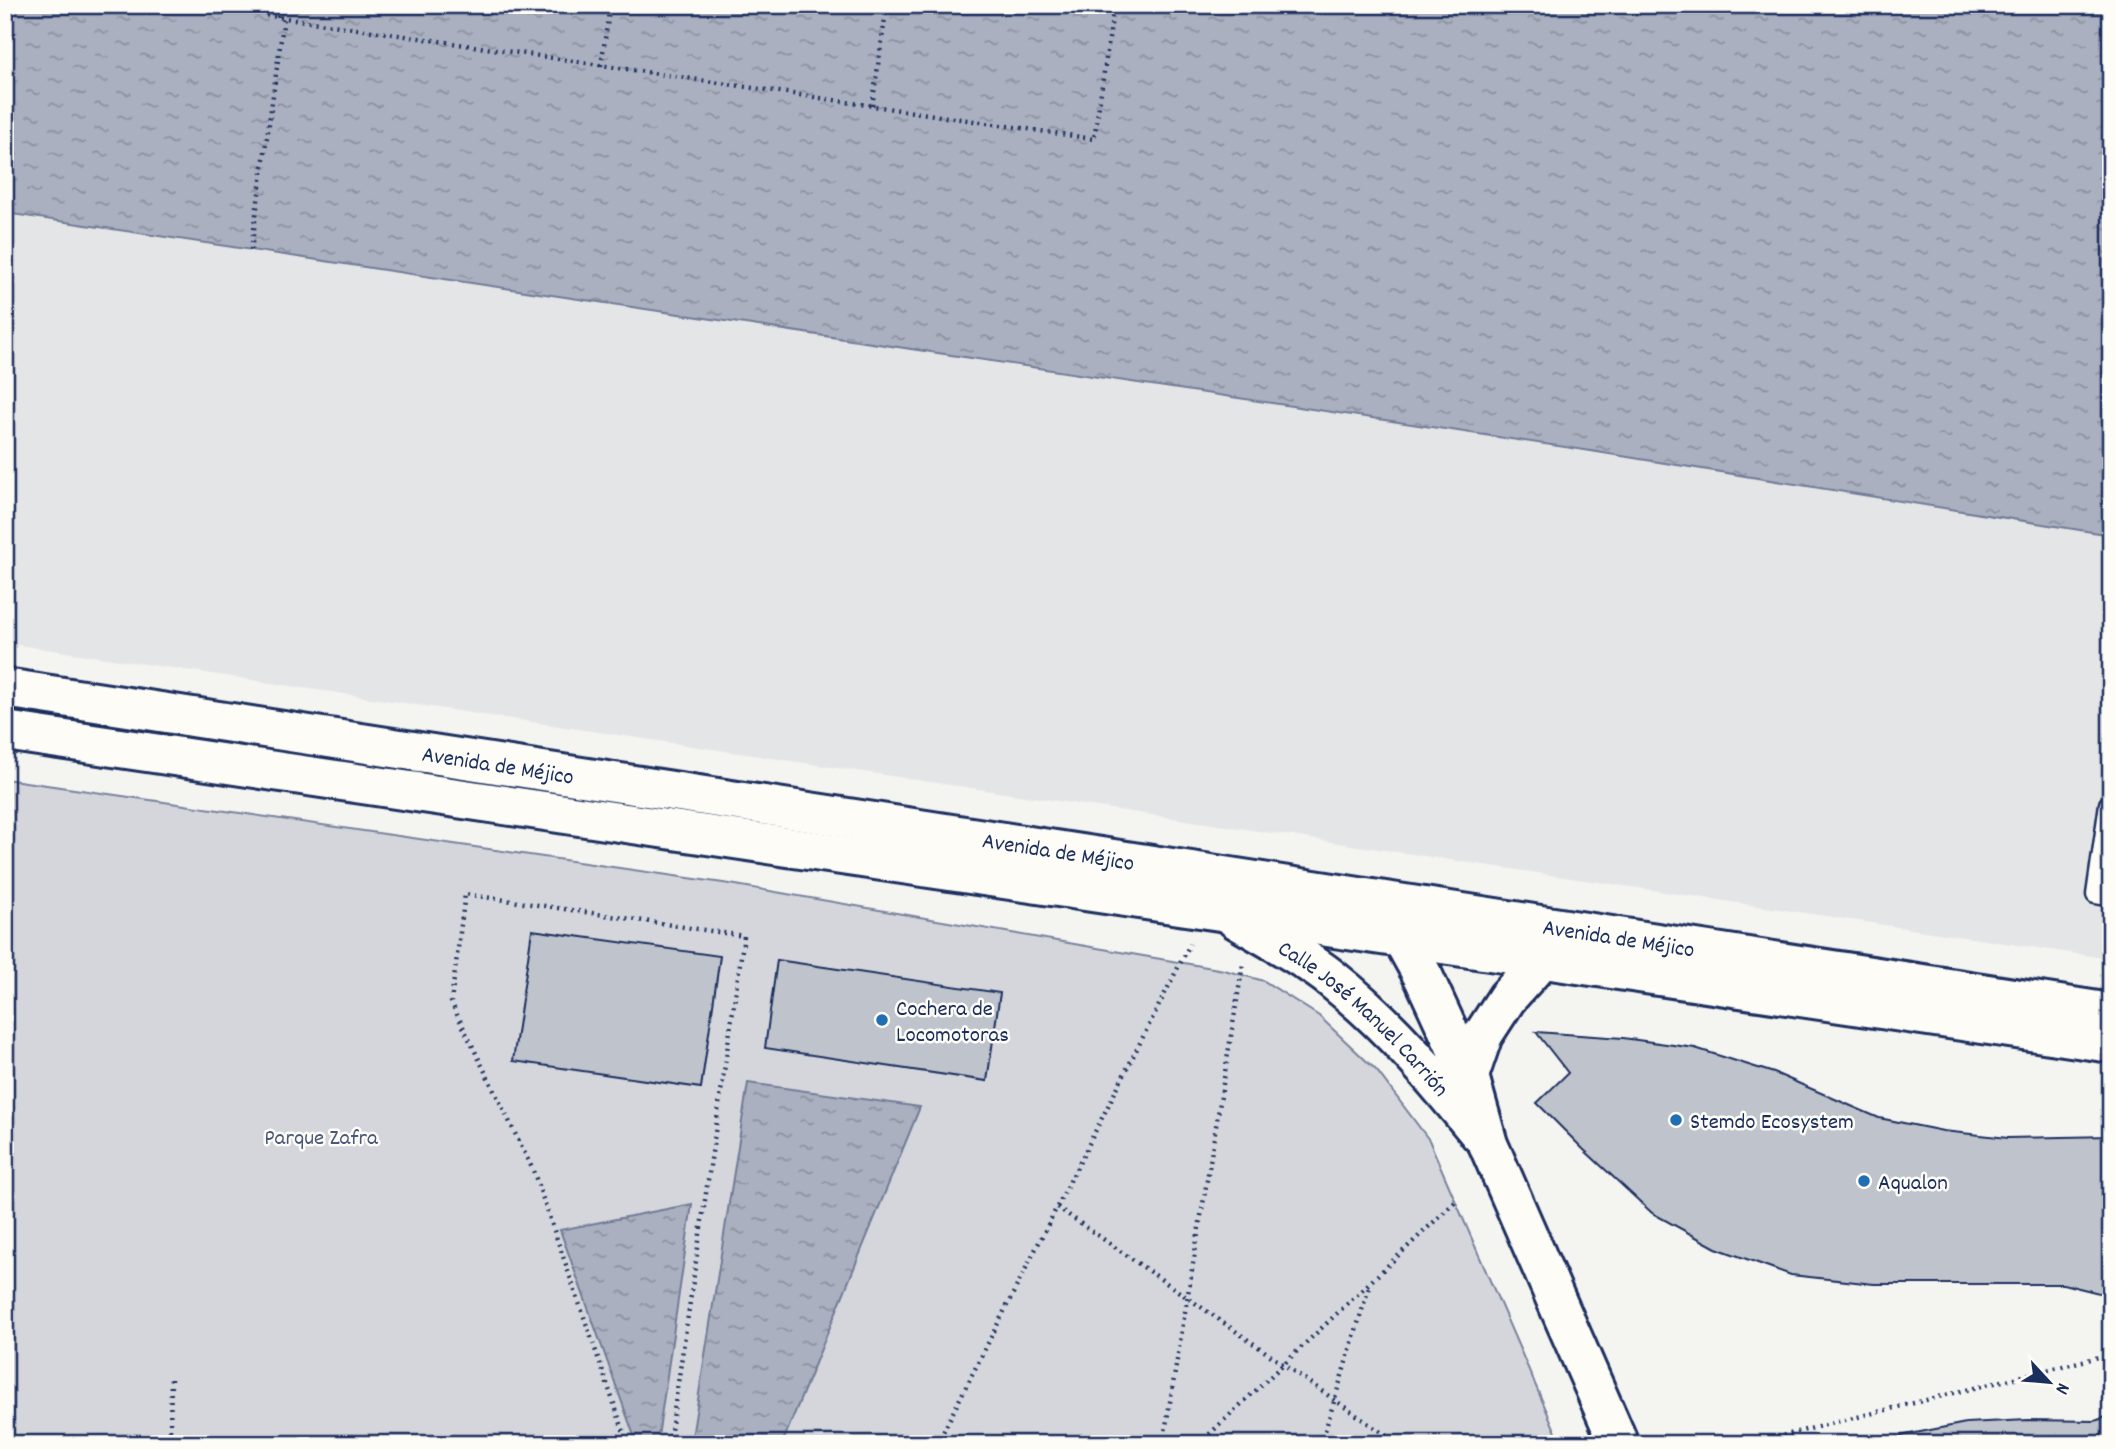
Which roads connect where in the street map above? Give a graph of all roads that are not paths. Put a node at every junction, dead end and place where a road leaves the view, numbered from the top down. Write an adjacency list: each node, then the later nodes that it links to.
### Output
1 (5, 688): 4 (street, Avenida de Méjico)
2 (5, 731): 6 (street, Avenida de Méjico)
3 (2111, 804): 5 (lane)
4 (1366, 898): 7 (street, Calle José Manuel Carrión); 9 (street, Avenida de Méjico)
5 (2111, 898)
6 (1223, 910): 7 (street, Avenida de Méjico); 12 (street, Calle José Manuel Carrión)
7 (1403, 936): 8 (street, Avenida de Méjico); 11 (street, Calle José Manuel Carrión)
8 (1543, 958): 10 (street, Avenida de Méjico); 11 (street, Calle José Manuel Carrión)
9 (2111, 1013)
10 (2111, 1043)
11 (1469, 1076): 12 (street, Calle José Manuel Carrión)
12 (1488, 1144): 13 (street, Calle José Manuel Carrión)
13 (1619, 1444)

